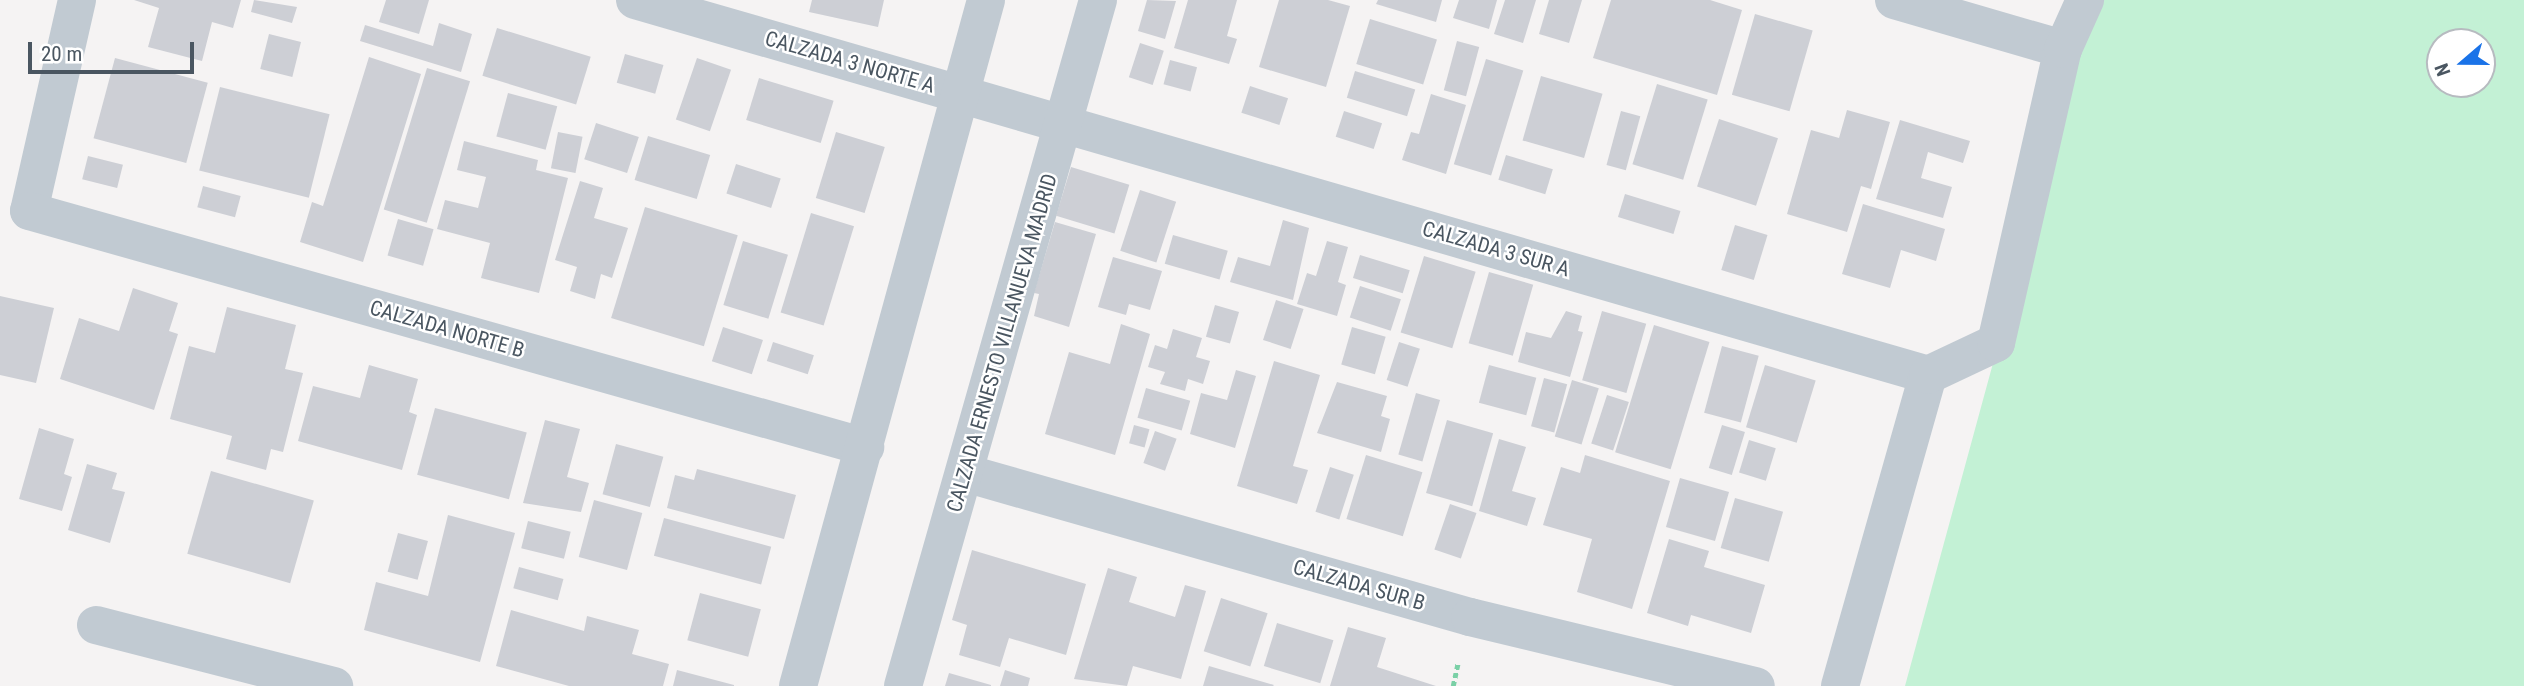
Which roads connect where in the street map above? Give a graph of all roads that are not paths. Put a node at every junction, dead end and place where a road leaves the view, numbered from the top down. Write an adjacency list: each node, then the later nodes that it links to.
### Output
1 (77, 0): 11 (street, CALZADA NORTE B)
2 (635, 0): 8 (street, CALZADA 3 NORTE A)
3 (986, 0): 8 (street)
4 (1098, 0): 9 (street, CALZADA ERNESTO VILLANUEVA MADRID)
5 (1894, 0): 7 (street)
6 (2085, 0): 7 (street)
7 (2063, 49): 10 (street)
8 (961, 94): 9 (street, CALZADA 3 NORTE A); 11 (street)
9 (1065, 123): 10 (street, CALZADA 3 SUR A); 12 (street, CALZADA ERNESTO VILLANUEVA MADRID)
10 (1928, 375): 18 (street)
11 (865, 447): 15 (street)
12 (965, 473): 16 (street, CALZADA ERNESTO VILLANUEVA MADRID); 17 (street, CALZADA SUR B)
13 (96, 625): 14 (street)
14 (334, 686)
15 (797, 686)
16 (903, 686)
17 (1756, 686)
18 (1840, 686)

